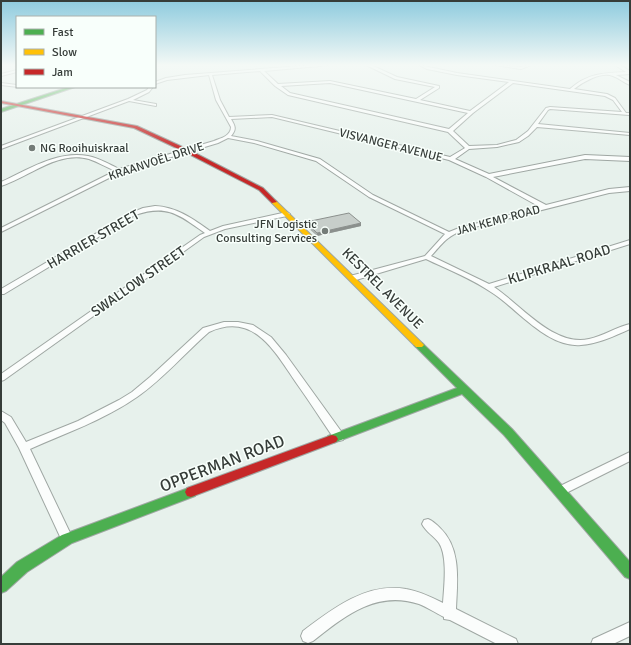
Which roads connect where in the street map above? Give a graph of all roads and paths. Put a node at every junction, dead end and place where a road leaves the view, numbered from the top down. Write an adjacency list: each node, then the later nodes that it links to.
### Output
1 (45, 95): 13 (street)
2 (47, 95): 13 (street)
3 (139, 95): 10 (street)
4 (216, 95): 19 (street)
5 (294, 95): 21 (street)
6 (388, 95): 12 (street)
7 (425, 95): 12 (street)
8 (495, 95): 16 (street)
9 (605, 95): 17 (street)
10 (129, 100): 14 (street); 18 (street)
11 (1, 101): 13 (street, KESTREL AVENUE)
12 (416, 101): 16 (street)
13 (19, 104): 15 (street); 18 (street, KESTREL AVENUE)
14 (155, 105)
15 (1, 110)
16 (471, 112): 21 (street)
17 (628, 114): 20 (street)
18 (83, 117): 24 (street); 26 (street, KESTREL AVENUE)
19 (228, 118): 23 (street); 27 (street, VISVANGER AVENUE)
20 (534, 126): 22 (street); 25 (street)
21 (450, 130): 25 (street)
22 (630, 134)
23 (228, 136): 26 (street, KRAANVOËL DRIVE); 37 (street)
24 (1, 148)
25 (468, 148): 27 (street)
26 (187, 151): 29 (street, KRAANVOËL DRIVE); 34 (street, KESTREL AVENUE)
27 (451, 159): 30 (street, VISVANGER AVENUE)
28 (630, 159): 30 (street)
29 (120, 171): 31 (street); 35 (street, KRAANVOËL DRIVE)
30 (488, 176): 33 (street, VISVANGER AVENUE)
31 (1, 184)
32 (630, 189): 33 (street, JAN KEMP ROAD)
33 (545, 207): 37 (street, JAN KEMP ROAD)
34 (287, 214): 36 (street, SWALLOW STREET); 40 (street, KESTREL AVENUE)
35 (1, 230)
36 (208, 232): 42 (street, HARRIER STREET); 44 (street, SWALLOW STREET)
37 (449, 234): 39 (street, JAN KEMP ROAD)
38 (630, 242): 41 (street, KLIPKRAAL ROAD)
39 (427, 257): 40 (street); 41 (street)
40 (353, 278): 45 (street, KESTREL AVENUE)
41 (488, 286): 43 (street)
42 (1, 292)
43 (630, 326)
44 (1, 378)
45 (464, 389): 47 (street, OPPERMAN ROAD); 50 (street, KESTREL AVENUE)
46 (1, 415): 48 (street)
47 (339, 436): 48 (street); 52 (street, OPPERMAN ROAD)
48 (24, 447): 52 (street)
49 (630, 456): 50 (street)
50 (560, 491): 53 (street, KESTREL AVENUE)
51 (428, 524): 55 (street)
52 (67, 539): 54 (street, OPPERMAN ROAD)
53 (630, 572)
54 (1, 586)
55 (449, 614): 57 (street); 58 (street)
56 (630, 629): 59 (street)
57 (308, 636)
58 (511, 644)
59 (598, 644)

